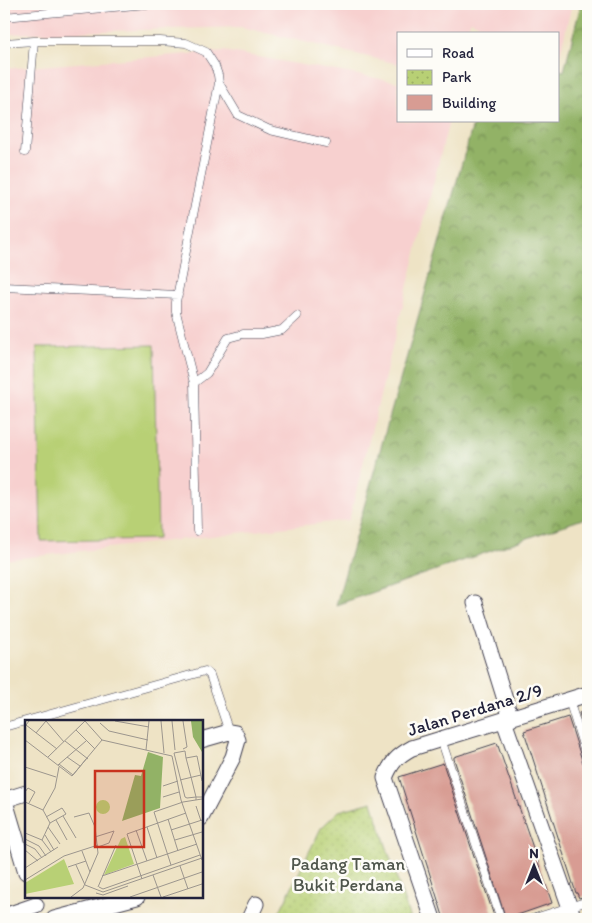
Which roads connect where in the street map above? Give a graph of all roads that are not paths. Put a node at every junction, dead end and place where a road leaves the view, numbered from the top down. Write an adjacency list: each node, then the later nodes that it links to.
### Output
1 (147, 4): 2 (lane)
2 (4, 17)
3 (34, 41): 4 (lane); 5 (lane); 7 (lane)
4 (4, 43)
5 (219, 83): 6 (lane); 9 (lane)
6 (326, 143)
7 (25, 152)
8 (4, 287): 9 (lane)
9 (178, 295): 11 (lane)
10 (297, 316): 11 (lane)
11 (194, 383): 12 (lane)
12 (197, 531)
13 (475, 603): 17 (street)
14 (588, 694): 15 (street, Jalan Perdana 2/9)
15 (569, 700): 17 (street, Jalan Perdana 2/9); 23 (lane)
16 (29, 720): 20 (lane)
17 (507, 720): 21 (street, Jalan Perdana 2/9); 32 (street)
18 (25, 721): 19 (lane)
19 (4, 727)
20 (229, 732): 22 (street); 26 (street)
21 (441, 739): 36 (street, Jalan Perdana 2/9); 37 (lane)
22 (202, 740)
23 (588, 761)
24 (25, 794): 25 (street)
25 (4, 799): 27 (street)
26 (203, 811)
27 (25, 864)
28 (133, 898): 34 (street)
29 (588, 901): 32 (lane)
30 (256, 904): 35 (street)
31 (36, 907): 33 (street)
32 (572, 913): 38 (lane)
33 (4, 916)
34 (54, 919)
35 (249, 919)
36 (433, 919)
37 (501, 919)
38 (532, 919)

